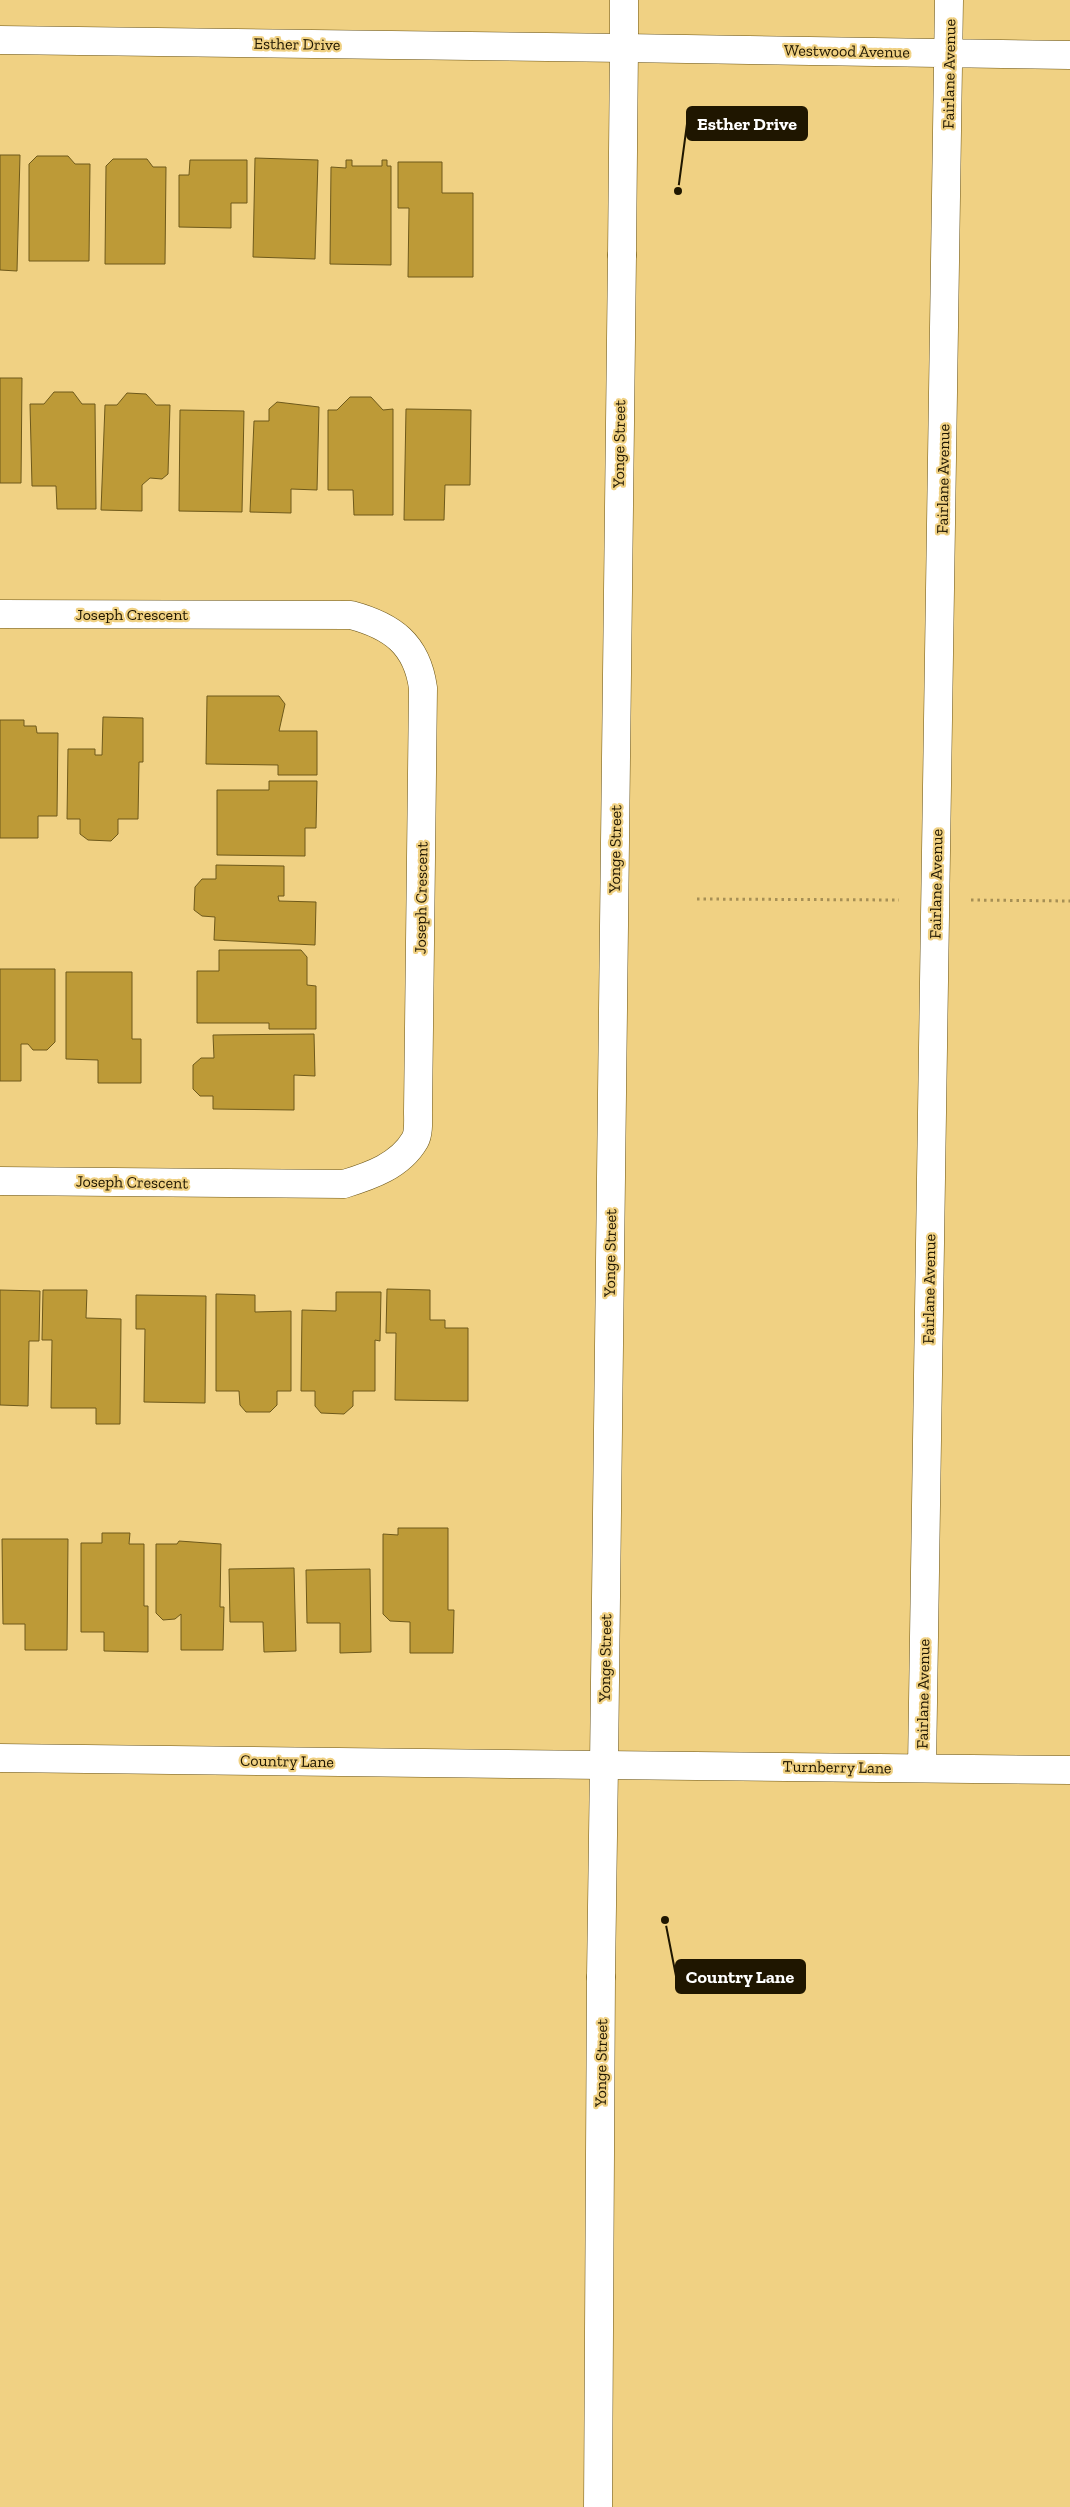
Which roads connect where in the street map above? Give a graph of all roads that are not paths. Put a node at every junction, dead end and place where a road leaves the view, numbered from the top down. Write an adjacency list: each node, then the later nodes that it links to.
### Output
1 (624, 0): 4 (street, Yonge Street)
2 (949, 0): 5 (street, Fairlane Avenue)
3 (0, 40): 4 (street, Esther Drive)
4 (624, 48): 5 (street, Westwood Avenue); 10 (street, Yonge Street)
5 (949, 52): 6 (street, Westwood Avenue); 11 (street, Fairlane Avenue)
6 (1070, 55)
7 (0, 614): 8 (street, Joseph Crescent)
8 (0, 1181)
9 (0, 1758): 10 (street, Country Lane)
10 (604, 1765): 11 (street, Turnberry Lane); 13 (street, Yonge Street)
11 (922, 1768): 12 (street, Turnberry Lane)
12 (1070, 1770)
13 (598, 2507)

